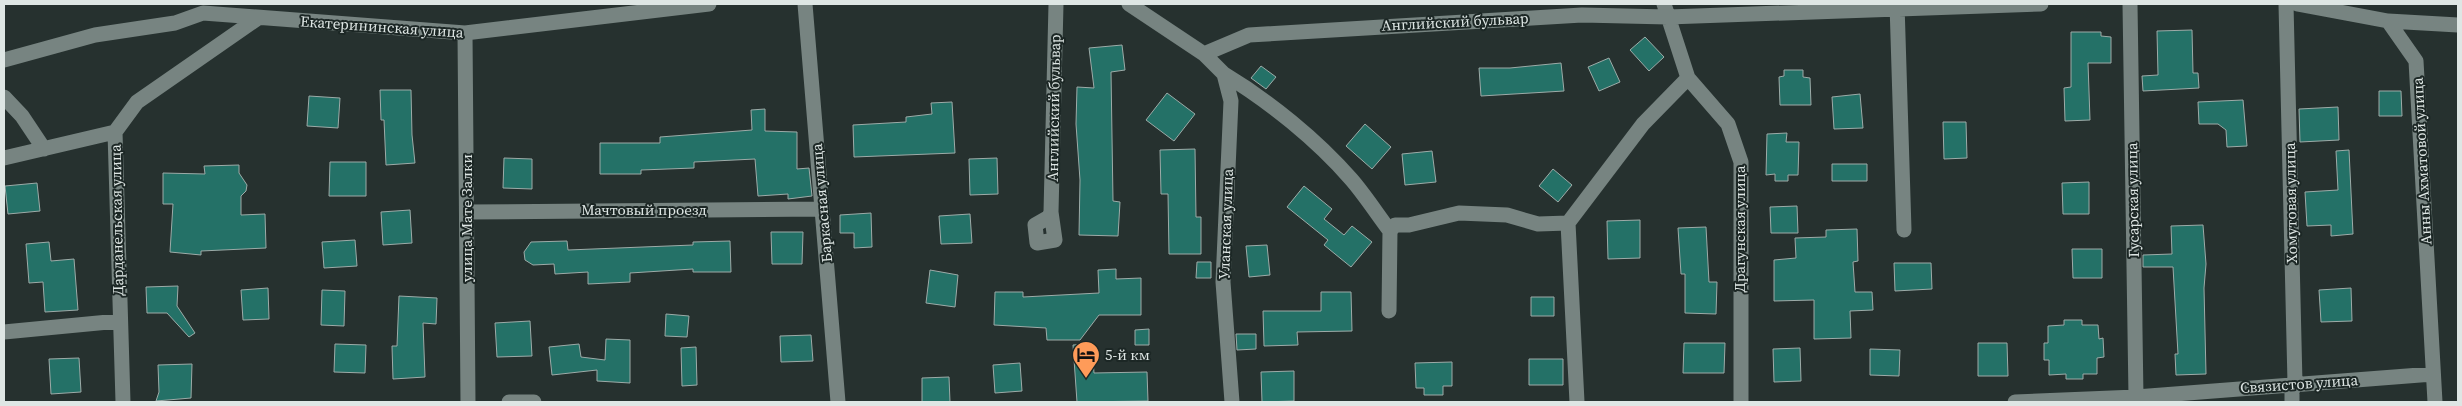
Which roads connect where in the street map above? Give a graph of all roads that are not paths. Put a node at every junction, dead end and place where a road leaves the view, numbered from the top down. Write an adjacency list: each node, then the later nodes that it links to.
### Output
1 (709, 4): 14 (street, Екатерининская улица)
2 (805, 4): 23 (street, Баркасная улица)
3 (1056, 4): 25 (street, Английский бульвар)
4 (1129, 4): 15 (street)
5 (2041, 4): 9 (street, Английский бульвар)
6 (2130, 4): 34 (street, Гусарская улица)
7 (2286, 4): 33 (street, Хомутовая улица)
8 (2297, 4): 12 (street)
9 (1897, 6): 10 (street, Английский бульвар); 27 (street)
10 (1666, 10): 15 (street, Английский бульвар); 18 (street, Драгунская улица)
11 (258, 18): 14 (street, Екатерининская улица); 16 (street, Екатерининская улица); 20 (street, Дарданельская улица)
12 (2388, 22): 13 (street); 32 (street, Анны Ахматовой улица)
13 (2458, 25)
14 (465, 33): 24 (street, улица Мате Залки)
15 (1204, 54): 17 (street)
16 (4, 60)
17 (1224, 74): 28 (street); 40 (street, Уланская улица)
18 (1688, 78): 26 (street); 42 (street, Драгунская улица)
19 (4, 97): 21 (street)
20 (115, 132): 21 (street); 30 (street, Дарданельская улица)
21 (44, 150): 22 (street)
22 (4, 158)
23 (822, 209): 24 (street, Мачтовый проезд); 39 (street, Баркасная улица)
24 (467, 212): 36 (street, улица Мате Залки)
25 (1051, 212)
26 (1568, 223): 28 (street); 41 (street)
27 (1904, 230)
28 (1390, 231): 29 (street)
29 (1388, 311)
30 (120, 321): 31 (street); 35 (street, Дарданельская улица)
31 (4, 332)
32 (2433, 374): 33 (street, Связистов улица); 45 (street, Анны Ахматовой улица)
33 (2295, 383): 34 (street, Связистов улица); 44 (street, Хомутовая улица)
34 (2136, 396): 43 (street, Связистов улица)
35 (123, 402)
36 (468, 402)
37 (509, 402): 38 (street)
38 (534, 402)
39 (838, 402)
40 (1232, 402)
41 (1577, 402)
42 (1741, 402)
43 (2015, 402)
44 (2292, 402)
45 (2435, 402)

